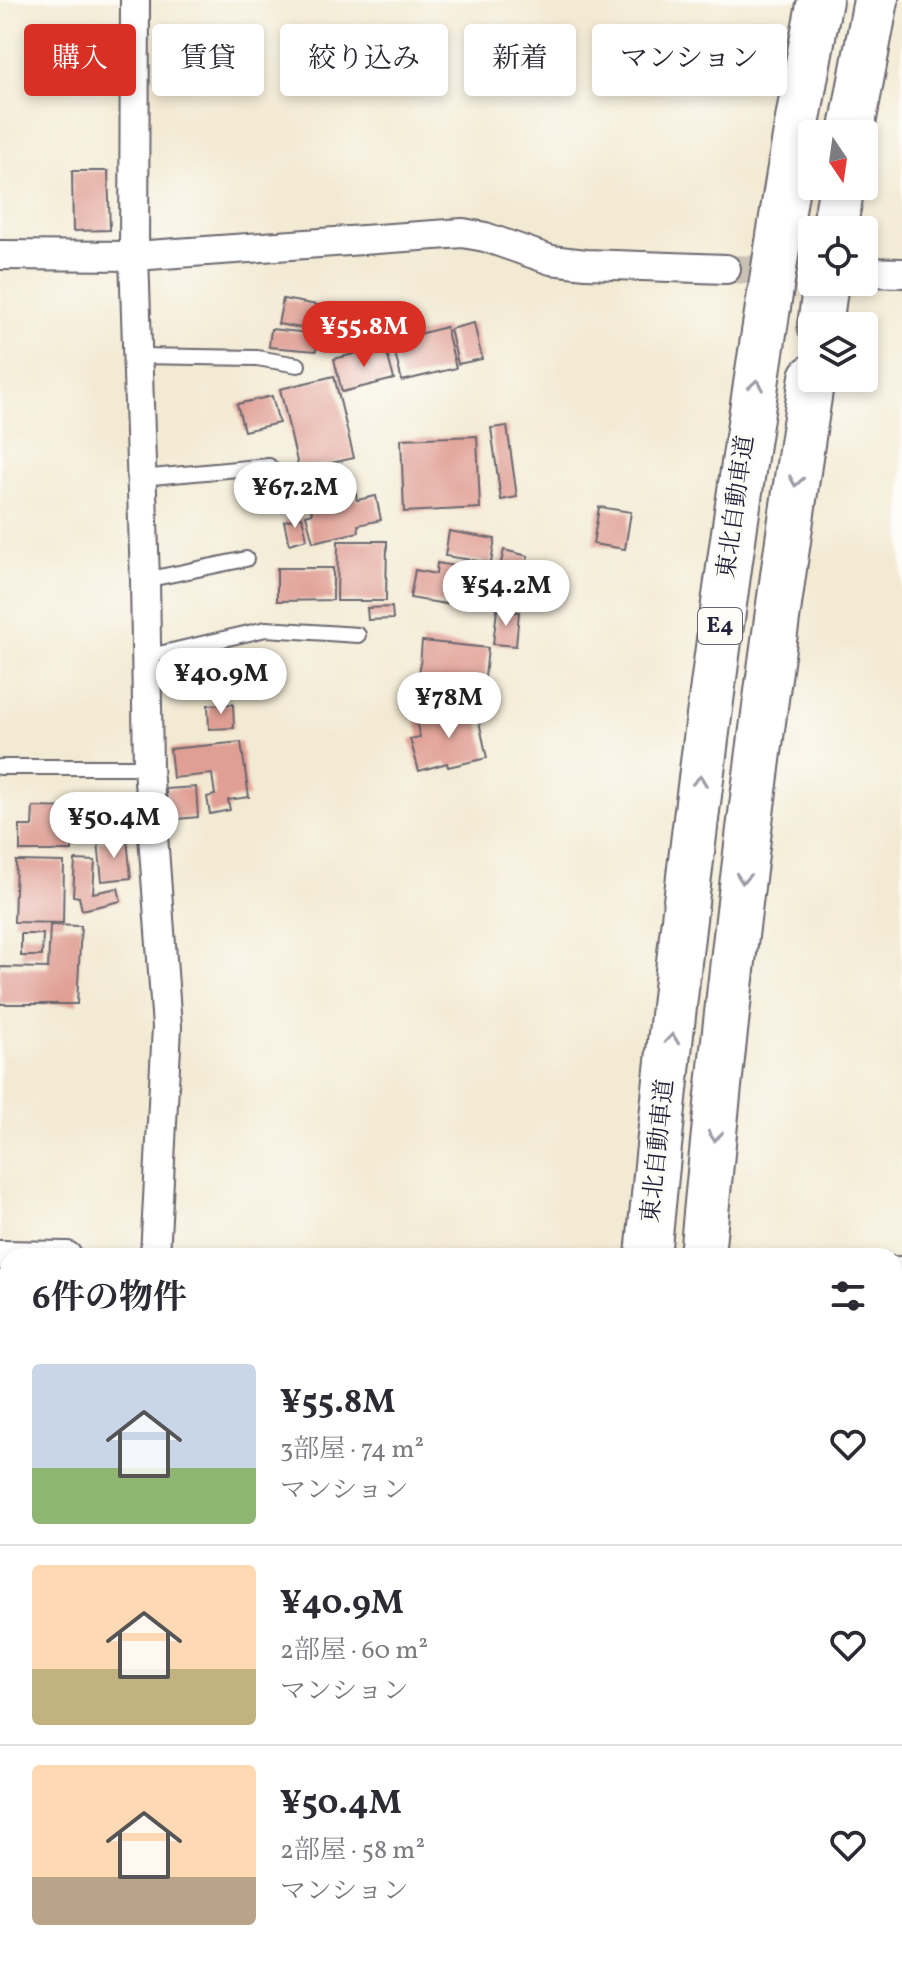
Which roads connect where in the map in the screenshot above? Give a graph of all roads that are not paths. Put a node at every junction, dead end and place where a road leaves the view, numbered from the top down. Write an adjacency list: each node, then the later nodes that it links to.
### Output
1 (135, 0): 6 (street)
2 (820, 0): 22 (main road, 東北自動車道 / E4, one-way to 2)
3 (876, 0): 4 (main road)
4 (854, 120)
5 (0, 255): 6 (street)
6 (134, 256): 7 (street); 10 (street)
7 (726, 269)
8 (878, 272): 9 (street)
9 (902, 273)
10 (138, 356): 11 (lane); 14 (street)
11 (298, 365)
12 (810, 392): 23 (main road, E4, one-way to 23)
13 (269, 466): 14 (lane)
14 (141, 478): 16 (street)
15 (246, 559): 16 (lane)
16 (145, 580): 18 (street)
17 (358, 635): 18 (lane)
18 (146, 657): 20 (street)
19 (0, 767): 20 (lane)
20 (148, 767): 21 (street)
21 (155, 1248)
22 (649, 1248)
23 (703, 1248)

